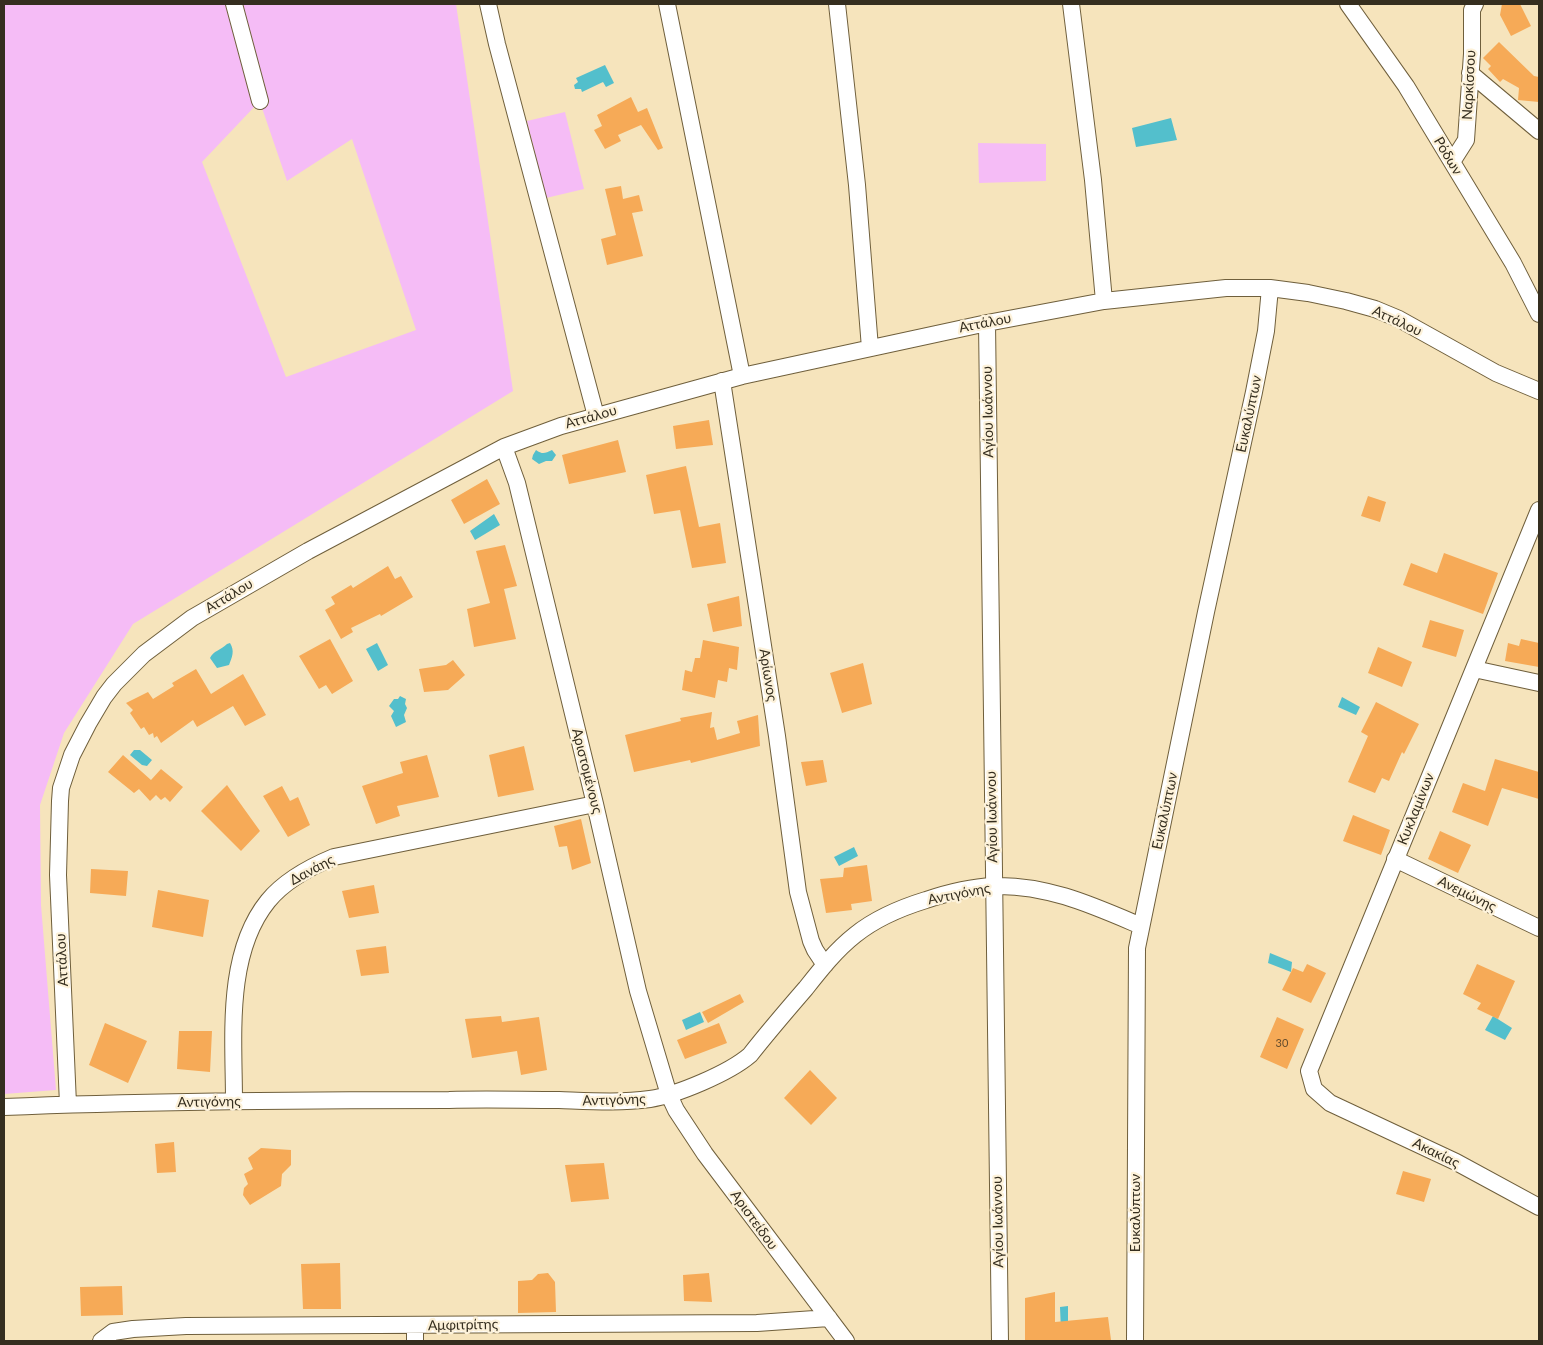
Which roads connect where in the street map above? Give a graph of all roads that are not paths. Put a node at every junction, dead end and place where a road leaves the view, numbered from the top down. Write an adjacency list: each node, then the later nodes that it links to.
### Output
1 (234, 4): 9 (street)
2 (488, 4): 20 (street)
3 (667, 4): 17 (street)
4 (837, 4): 16 (street)
5 (1071, 4): 13 (street)
6 (1348, 4): 11 (street, Ρόδων)
7 (1475, 4): 8 (street, Ναρκίσσου)
8 (1470, 73): 10 (street); 11 (street, Ναρκίσσου)
9 (260, 101)
10 (1539, 131)
11 (1452, 162): 14 (street, Ρόδων)
12 (1270, 288): 13 (street, Αττάλου); 19 (street, Αττάλου); 28 (street, Ευκαλύπτων)
13 (1104, 301): 15 (street, Αττάλου)
14 (1539, 314)
15 (986, 323): 16 (street, Αττάλου); 27 (street, Αγίου Ιωάννου)
16 (870, 348): 17 (street, Αττάλου)
17 (742, 376): 18 (street, Αττάλου)
18 (722, 381): 20 (street, Αττάλου); 30 (street, Αρίωνος)
19 (1539, 391)
20 (596, 416): 21 (street, Αττάλου)
21 (504, 447): 25 (street, Αριστομένους); 34 (street, Αττάλου)
22 (1539, 510): 23 (street, Κυκλαμίνων)
23 (1474, 669): 24 (street); 26 (street, Κυκλαμίνων)
24 (1539, 683)
25 (595, 804): 31 (street, Αριστομένους); 32 (street, Δανάης)
26 (1395, 859): 29 (street, Ανεμώνης); 33 (street, Κυκλαμίνων)
27 (993, 886): 28 (street, Αντιγόνης); 30 (street, Αντιγόνης); 41 (street, Αγίου Ιωάννου)
28 (1142, 926): 42 (street, Ευκαλύπτων)
29 (1539, 928)
30 (825, 965): 31 (street, Αντιγόνης)
31 (669, 1095): 32 (street, Αντιγόνης); 37 (street, Αριστείδου)
32 (234, 1102): 34 (street, Αντιγόνης)
33 (1330, 1103): 36 (street, Ακακίας)
34 (68, 1104): 35 (street, Αντιγόνης)
35 (4, 1107)
36 (1539, 1207)
37 (829, 1318): 38 (street, Αμφιτρίτης); 40 (street, Αριστείδου)
38 (415, 1334): 39 (street, Αμφιτρίτης)
39 (101, 1341)
40 (846, 1341)
41 (1000, 1341)
42 (1135, 1341)

